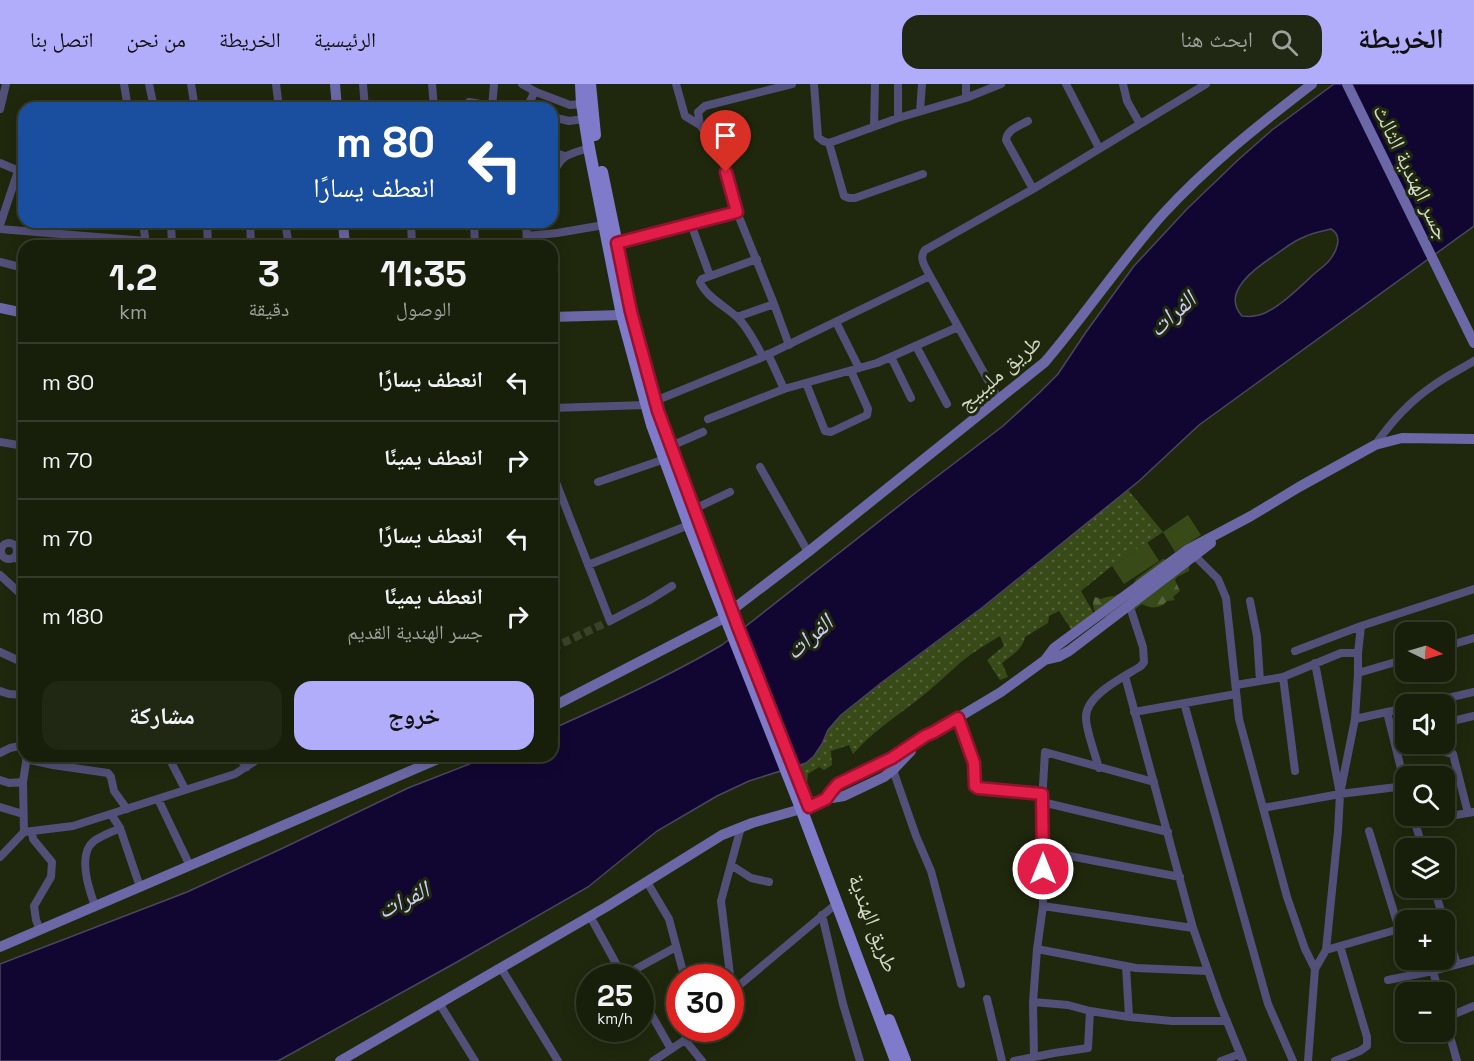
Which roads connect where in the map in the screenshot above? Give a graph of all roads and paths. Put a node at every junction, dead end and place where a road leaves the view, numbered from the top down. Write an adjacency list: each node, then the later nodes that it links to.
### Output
1 (6, 84): 38 (street)
2 (124, 84): 28 (street)
3 (149, 84): 29 (street)
4 (191, 84): 30 (street)
5 (276, 84): 31 (street)
6 (335, 84): 32 (street)
7 (363, 84): 33 (street)
8 (432, 84): 34 (street)
9 (494, 84): 35 (street)
10 (522, 84): 26 (street)
11 (581, 84): 37 (main road)
12 (590, 84): 68 (main road)
13 (676, 84): 45 (street)
14 (792, 84): 45 (street)
15 (814, 84): 47 (street)
16 (875, 84): 46 (street)
17 (898, 84): 41 (street)
18 (922, 84): 39 (street)
19 (966, 84): 27 (street)
20 (1066, 84): 49 (street)
21 (1123, 84): 44 (street)
22 (1206, 84): 44 (street)
23 (1312, 84): 92 (street, طريق مليبيج)
24 (1347, 84): 82 (street, جسر الهندية الثالث)
25 (997, 85): 27 (street)
26 (536, 92): 36 (street); 37 (street)
27 (966, 98): 39 (street)
28 (127, 102)
29 (153, 102)
30 (194, 102)
31 (278, 102)
32 (336, 102)
33 (364, 102)
34 (434, 102)
35 (492, 102)
36 (530, 102)
37 (582, 105): 42 (main road)
38 (0, 109)
39 (921, 111): 41 (street)
40 (558, 118): 42 (street)
41 (898, 118): 46 (street)
42 (585, 119): 48 (main road)
43 (1028, 121): 57 (street)
44 (1140, 124): 49 (street)
45 (700, 125): 58 (street)
46 (874, 126): 47 (street)
47 (829, 142): 55 (street)
48 (589, 148): 51 (street); 60 (main road)
49 (1100, 148): 57 (street)
50 (558, 154): 51 (street)
51 (565, 156): 52 (street)
52 (558, 162)
53 (0, 163): 54 (street)
54 (18, 171)
55 (923, 174)
56 (18, 180): 61 (street)
57 (1033, 189): 73 (street)
58 (737, 212): 59 (street); 69 (street)
59 (691, 224): 68 (street); 72 (street)
60 (604, 225): 63 (street); 77 (main road)
61 (0, 227): 64 (street)
62 (526, 228): 63 (street)
63 (527, 236): 67 (street)
64 (90, 237): 65 (street); 66 (street)
65 (89, 240)
66 (114, 240)
67 (527, 240)
68 (617, 243): 93 (main road)
69 (757, 259): 72 (street); 74 (street)
70 (0, 262): 71 (street)
71 (18, 266)
72 (711, 276): 79 (street)
73 (930, 276): 80 (street); 81 (street)
74 (774, 304): 79 (street); 83 (street)
75 (0, 308): 76 (street)
76 (18, 312)
77 (622, 315): 78 (street); 93 (main road)
78 (558, 317)
79 (737, 317): 85 (street)
80 (836, 322): 83 (street); 88 (street)
81 (958, 327): 84 (street); 92 (street)
82 (1474, 343)
83 (789, 345): 85 (street)
84 (916, 346): 86 (street); 94 (street)
85 (765, 355): 90 (street); 93 (street)
86 (891, 357): 88 (street); 91 (street)
87 (1474, 361): 101 (street)
88 (855, 370): 89 (street); 89 (street)
89 (806, 383): 90 (street)
90 (784, 389): 96 (street)
91 (911, 398)
92 (999, 400): 114 (street, طريق مليبيج)
93 (650, 403): 95 (street); 102 (main road); 103 (main road)
94 (947, 404)
95 (558, 408)
96 (708, 419)
97 (703, 432): 102 (street)
98 (1474, 439): 101 (street)
99 (0, 442): 100 (street)
100 (18, 445)
101 (1374, 445): 110 (street)
102 (671, 446): 108 (main road)
103 (664, 459): 105 (street); 109 (main road)
104 (760, 467): 114 (street)
105 (598, 482)
106 (558, 488): 118 (street)
107 (730, 492): 108 (street)
108 (694, 509): 125 (main road)
109 (689, 525): 118 (street); 125 (main road)
110 (1232, 526): 117 (street); 133 (street)
111 (0, 538): 112 (street)
112 (8, 543): 113 (street); 116 (street)
113 (18, 551)
114 (808, 552): 125 (street, طريق مليبيج)
115 (18, 553): 116 (street)
116 (1, 556)
117 (1195, 556): 124 (street); 140 (street)
118 (588, 565): 120 (street)
119 (0, 575): 122 (street)
120 (672, 586)
121 (1474, 589): 126 (street)
122 (18, 592)
123 (1250, 601): 139 (street)
124 (1129, 604): 133 (street); 137 (street)
125 (729, 614): 146 (street, طريق مليبيج); 179 (main road)
126 (1360, 626): 129 (street); 131 (street)
127 (1474, 638): 128 (street)
128 (1455, 644)
129 (1295, 651)
130 (0, 652): 132 (street)
131 (1358, 653): 135 (street); 136 (street)
132 (18, 660)
133 (1046, 660): 151 (street)
134 (1395, 662): 136 (street)
135 (1315, 663): 138 (street); 175 (street)
136 (1358, 673): 152 (street)
137 (1125, 676): 148 (street); 166 (street)
138 (1283, 677): 139 (street); 168 (street)
139 (1260, 681): 140 (street)
140 (1236, 689): 145 (street); 182 (street)
141 (0, 690): 143 (street)
142 (1474, 692): 144 (street)
143 (18, 695)
144 (1455, 696)
145 (1184, 703): 148 (street); 258 (street)
146 (558, 704)
147 (1395, 710): 149 (street)
148 (1134, 712): 171 (street)
149 (1387, 712): 152 (street); 165 (street)
150 (1474, 716): 153 (street)
151 (958, 718): 154 (street); 174 (street)
152 (1355, 719): 175 (street)
153 (1455, 720)
154 (934, 732): 167 (street); 177 (street)
155 (18, 747): 156 (street)
156 (0, 753)
157 (1453, 754): 183 (street)
158 (26, 762): 170 (street)
159 (41, 762): 181 (street)
160 (169, 762): 172 (street)
161 (243, 762): 164 (street)
162 (253, 762): 164 (street)
163 (431, 762): 195 (street)
164 (247, 766): 172 (street)
165 (1400, 766)
166 (1099, 768): 171 (street); 174 (street)
167 (893, 770): 177 (street); 229 (street)
168 (1295, 771)
169 (0, 780): 170 (street)
170 (23, 782): 184 (street)
171 (1154, 782): 191 (street)
172 (185, 789): 176 (street)
173 (1395, 789): 175 (street)
174 (1042, 794): 178 (street)
175 (1340, 794): 182 (street); 213 (street)
176 (158, 798): 181 (street); 195 (street)
177 (826, 799): 179 (street)
178 (1042, 802): 191 (street); 192 (street)
179 (804, 805): 187 (street); 200 (main road, طريق الهندية); 253 (main road, طريق الهندية)
180 (0, 807): 184 (street)
181 (127, 808): 185 (street)
182 (1263, 808): 223 (street)
183 (1471, 812): 186 (street)
184 (23, 814): 190 (street)
185 (111, 814): 188 (street); 190 (street)
186 (1455, 814)
187 (741, 827): 194 (street); 197 (street)
188 (120, 828): 199 (street); 201 (street)
189 (1369, 831): 203 (street)
190 (28, 832): 193 (street); 207 (street)
191 (1168, 832): 196 (street)
192 (1043, 851): 196 (street); 202 (street)
193 (0, 857)
194 (731, 865): 198 (street); 219 (street)
195 (190, 866): 199 (street)
196 (1180, 877): 206 (street)
197 (647, 882): 205 (street); 211 (street)
198 (769, 882)
199 (140, 888): 201 (street)
200 (836, 904): 204 (street); 252 (main road, طريق الهندية)
201 (95, 906): 207 (street)
202 (1043, 906): 206 (street); 212 (street)
203 (1396, 910)
204 (822, 915): 227 (street); 251 (street)
205 (590, 916): 216 (street); 222 (street)
206 (1193, 928): 224 (street)
207 (40, 930): 210 (street)
208 (1395, 930): 209 (street)
209 (1340, 946): 213 (street); 260 (street)
210 (0, 947)
211 (676, 947): 217 (street); 218 (street)
212 (1037, 949): 221 (street); 231 (street)
213 (1326, 950): 223 (street)
214 (1455, 958): 220 (street)
215 (1474, 960): 220 (street)
216 (617, 964)
217 (647, 964)
218 (682, 964)
219 (728, 964)
220 (1457, 964): 225 (street)
221 (1126, 966): 224 (street); 236 (street)
222 (501, 968): 232 (street); 248 (street)
223 (1315, 969): 259 (street)
224 (1208, 971): 238 (street)
225 (1433, 971): 226 (street); 228 (street)
226 (1388, 980)
227 (744, 981)
228 (1436, 982)
229 (961, 984)
230 (987, 999): 254 (street)
231 (1034, 1002): 234 (street); 244 (street)
232 (439, 1003): 246 (street); 247 (street)
233 (1474, 1006): 235 (street)
234 (1090, 1011): 236 (street); 243 (street)
235 (1455, 1013)
236 (1129, 1017): 238 (street)
237 (654, 1019): 242 (street)
238 (1227, 1021): 245 (street)
239 (682, 1042): 242 (street)
240 (687, 1042): 250 (street)
241 (1451, 1042): 261 (street)
242 (671, 1049): 249 (street)
243 (1066, 1051): 244 (street); 256 (street)
244 (1034, 1057): 255 (street)
245 (1242, 1058): 257 (street)
246 (340, 1061)
247 (475, 1061)
248 (558, 1061)
249 (653, 1061)
250 (702, 1061)
251 (860, 1061)
252 (896, 1061)
253 (905, 1061)
254 (1002, 1061)
255 (1014, 1061)
256 (1069, 1061)
257 (1221, 1061)
258 (1293, 1061)
259 (1308, 1061)
260 (1335, 1061)
261 (1456, 1061)

